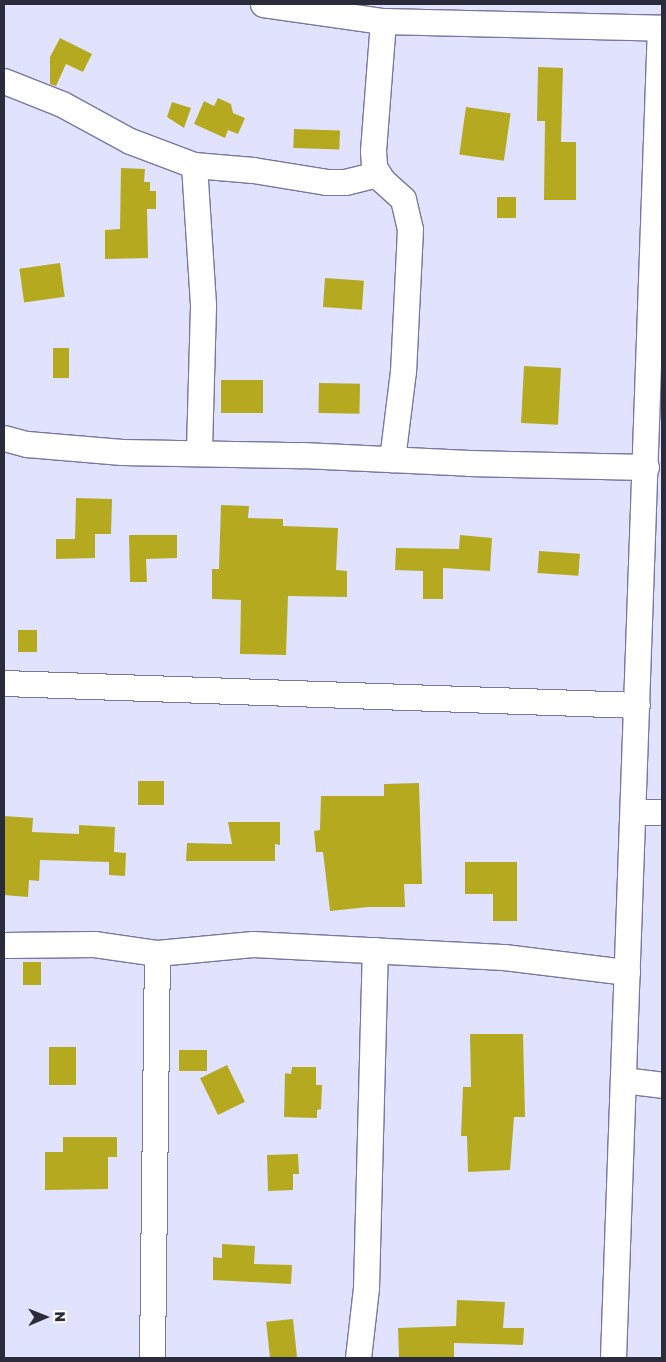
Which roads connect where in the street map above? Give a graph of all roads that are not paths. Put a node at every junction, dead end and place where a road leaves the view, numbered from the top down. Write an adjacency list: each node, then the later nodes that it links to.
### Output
1 (263, 4): 2 (street)
2 (383, 21): 3 (street); 6 (street)
3 (661, 28): 10 (street)
4 (4, 81): 5 (street)
5 (194, 165): 6 (street); 8 (street)
6 (377, 174): 9 (street)
7 (4, 438): 8 (street)
8 (199, 452): 9 (street)
9 (392, 459): 10 (street)
10 (646, 467): 12 (street)
11 (4, 683): 12 (street)
12 (637, 705): 13 (street)
13 (634, 812): 14 (street); 18 (street)
14 (662, 812)
15 (4, 945): 17 (street)
16 (375, 950): 17 (street); 18 (street); 22 (street)
17 (157, 953): 21 (street)
18 (627, 972): 19 (street)
19 (623, 1080): 20 (street); 23 (street)
20 (662, 1085)
21 (152, 1358)
22 (358, 1358)
23 (613, 1358)

